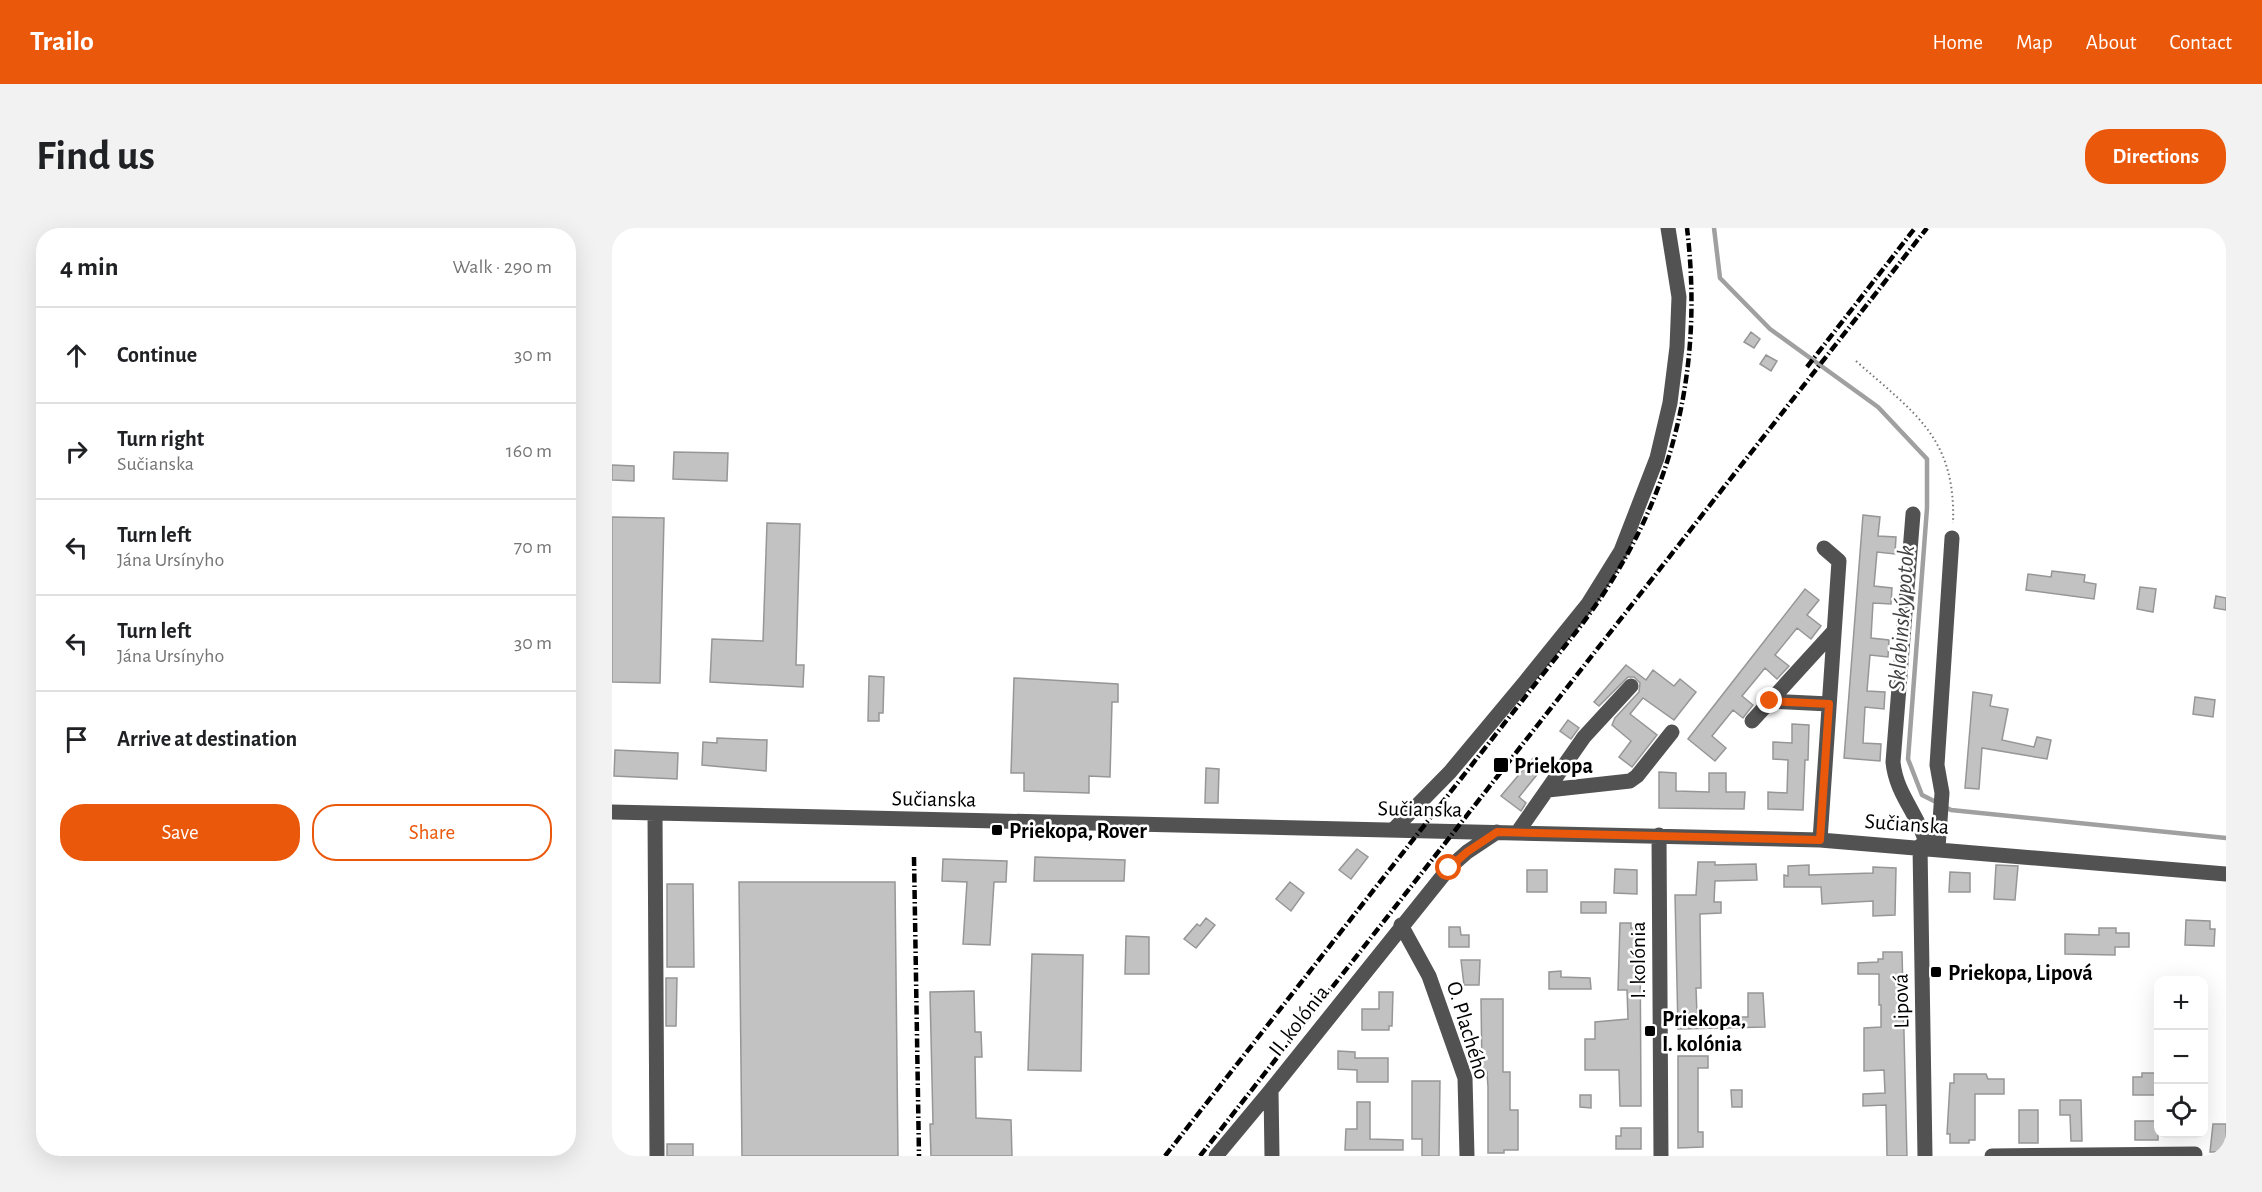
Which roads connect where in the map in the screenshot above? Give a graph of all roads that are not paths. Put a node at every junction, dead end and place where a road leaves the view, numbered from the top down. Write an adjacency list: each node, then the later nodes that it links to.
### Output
1 (1668, 228): 14 (street)
2 (1913, 514): 19 (street)
3 (1952, 538): 19 (street, Lipová)
4 (1824, 548): 5 (street)
5 (1834, 631): 7 (street); 8 (street)
6 (1630, 686): 11 (street)
7 (1770, 701): 8 (street); 9 (street)
8 (1829, 704): 18 (street)
9 (1752, 721)
10 (1672, 732): 11 (street)
11 (1548, 790): 16 (street)
12 (612, 812): 13 (street, Sučianska)
13 (655, 814): 14 (street, Sučianska); 25 (street)
14 (1395, 829): 15 (street, Sučianska)
15 (1497, 832): 16 (street, Sučianska); 21 (street, II. kolónia)
16 (1517, 832): 17 (street, Sučianska)
17 (1659, 835): 18 (street, Sučianska); 29 (street, I. kolónia)
18 (1820, 840): 19 (street, Sučianska)
19 (1928, 847): 20 (street, Sučianska); 30 (street, Lipová)
20 (2226, 874)
21 (1401, 925): 22 (street, II. kolónia); 28 (street, O. Plachého)
22 (1271, 1090): 26 (street); 27 (street, II. kolónia)
23 (2195, 1154): 24 (street)
24 (2167, 1155): 31 (street)
25 (657, 1156)
26 (1216, 1156)
27 (1272, 1156)
28 (1467, 1156)
29 (1661, 1156)
30 (1925, 1156)
31 (1992, 1156)

